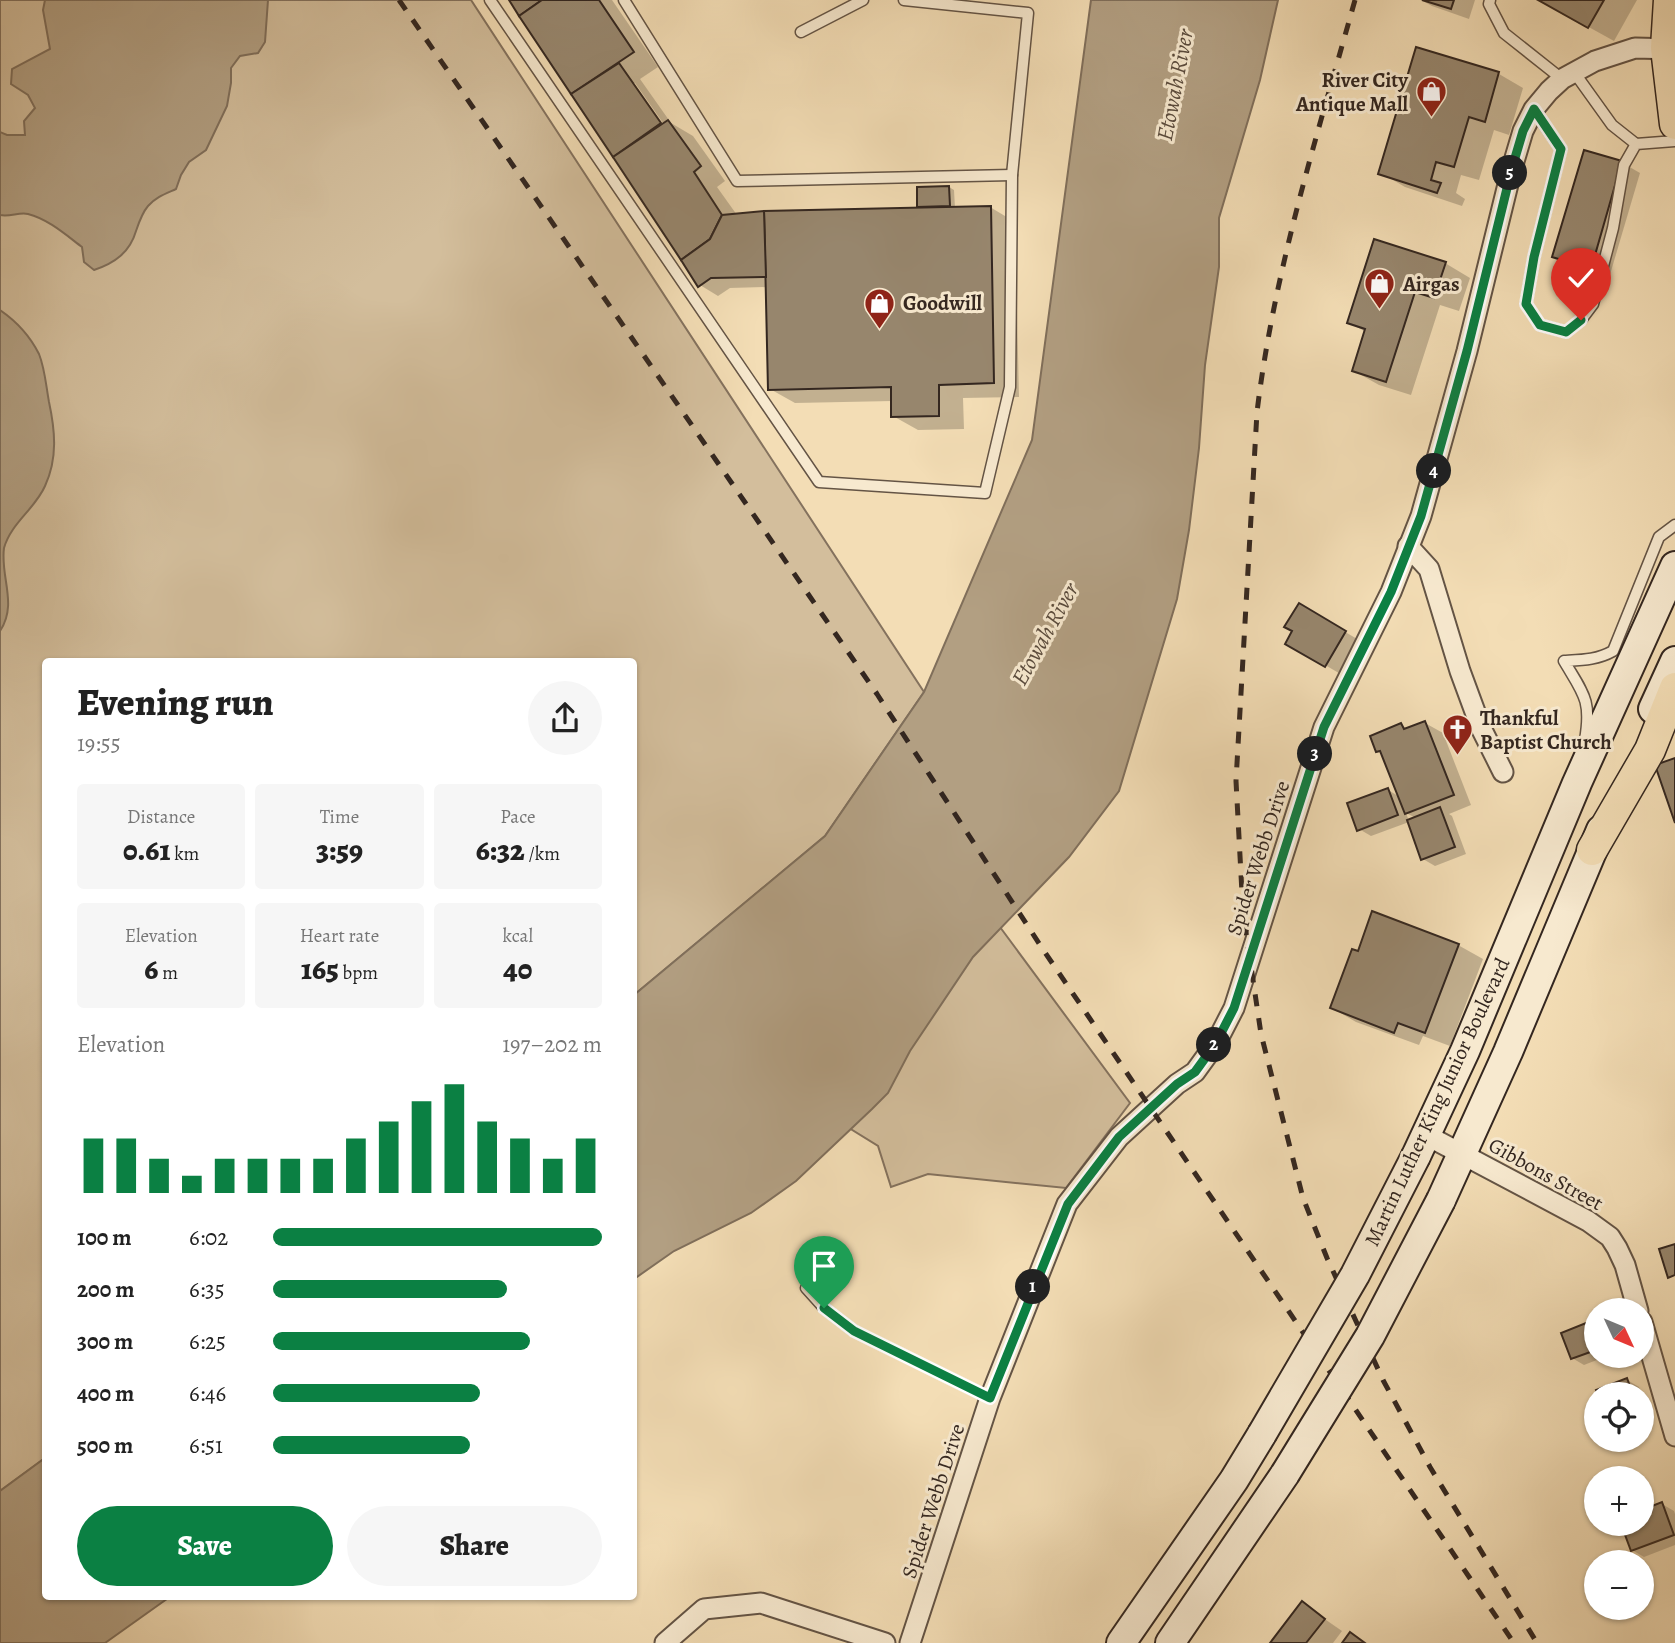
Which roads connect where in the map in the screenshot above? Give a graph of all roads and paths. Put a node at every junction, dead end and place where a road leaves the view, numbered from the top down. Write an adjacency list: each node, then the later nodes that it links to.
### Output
1 (490, 0): 14 (lane)
2 (624, 0): 14 (lane)
3 (863, 0): 7 (lane)
4 (904, 0): 14 (lane)
5 (1490, 0): 9 (lane)
6 (1669, 0): 8 (main road)
7 (801, 32)
8 (1670, 49): 9 (street, Spider Webb Drive); 11 (main road)
9 (1568, 76): 10 (street, Spider Webb Drive); 13 (lane)
10 (1534, 109): 13 (lane); 16 (street, Spider Webb Drive)
11 (1675, 124)
12 (1675, 141): 13 (lane)
13 (1636, 144)
14 (1012, 175)
15 (1675, 525): 21 (lane)
16 (1408, 545): 20 (street); 28 (street, Spider Webb Drive)
17 (1675, 566): 21 (main road, Martin Luther King Junior Boulevard)
18 (1675, 661): 22 (main road, Martin Luther King Junior Boulevard)
19 (1675, 688): 22 (main road)
20 (1503, 772)
21 (1577, 783): 23 (main road, Martin Luther King Junior Boulevard)
22 (1592, 850): 24 (main road, Martin Luther King Junior Boulevard)
23 (1421, 1146): 24 (street, Gibbons Street); 33 (main road, Martin Luther King Junior Boulevard, bridge)
24 (1462, 1154): 26 (street, Gibbons Street); 34 (main road, Martin Luther King Junior Boulevard, bridge)
25 (806, 1288): 28 (lane)
26 (1634, 1298)
27 (1654, 1363): 29 (street)
28 (990, 1398): 32 (street, Spider Webb Drive)
29 (1675, 1436)
30 (665, 1643): 31 (street)
31 (885, 1643)
32 (910, 1643)
33 (1121, 1643)
34 (1170, 1643)

